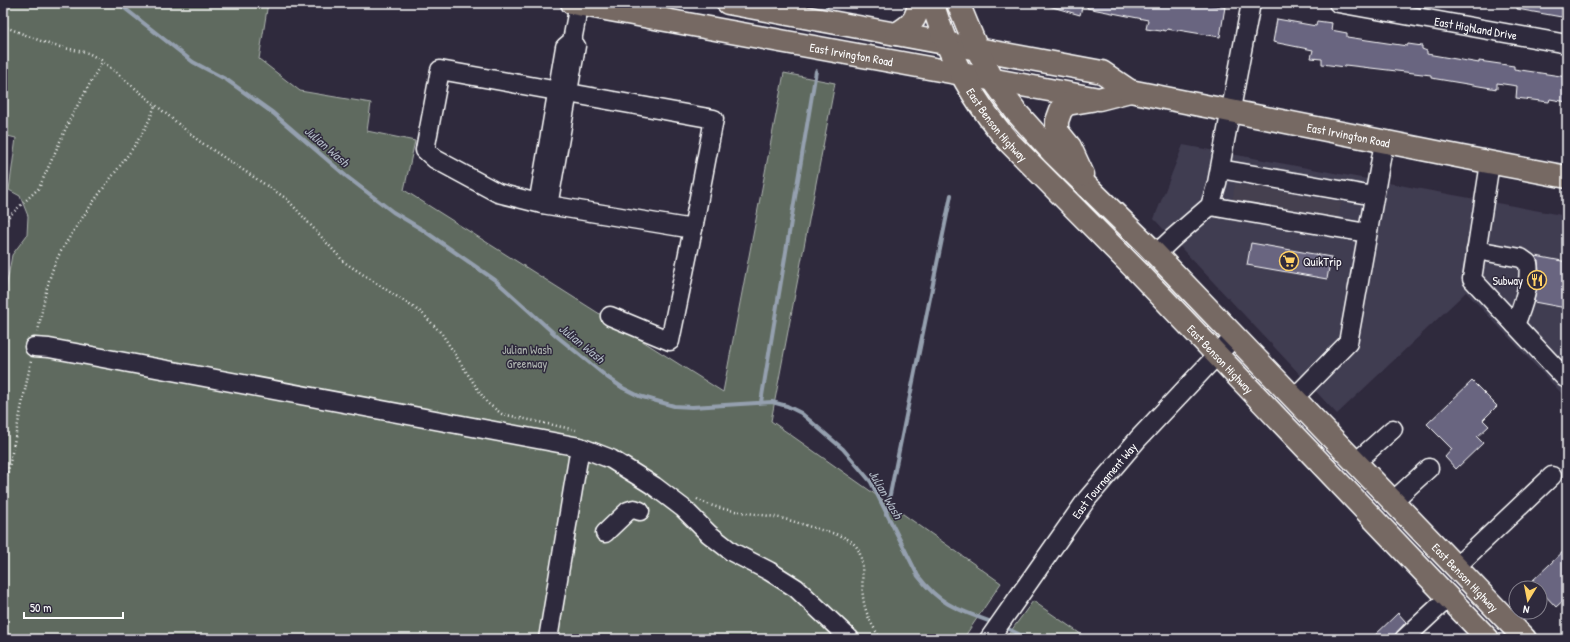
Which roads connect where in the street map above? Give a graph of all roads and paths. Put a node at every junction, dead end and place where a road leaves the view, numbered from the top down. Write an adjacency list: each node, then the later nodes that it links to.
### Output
1 (577, 3): 14 (main road, East Irvington Road); 17 (street)
2 (728, 3): 9 (main road, East Irvington Road)
3 (919, 3): 9 (main road)
4 (932, 3): 10 (main road, East Benson Highway)
5 (958, 3): 12 (main road, East Benson Highway)
6 (1251, 3): 20 (street)
7 (1338, 3): 11 (street, East Highland Drive)
8 (3, 26): 13 (path)
9 (896, 34): 10 (main road, East Irvington Road)
10 (946, 43): 12 (main road, East Irvington Road); 14 (main road, East Benson Highway)
11 (1567, 44)
12 (976, 49): 15 (main road, East Benson Highway); 16 (main road, East Irvington Road)
13 (102, 62): 19 (path); 29 (path)
14 (961, 74): 15 (main road, East Irvington Road); 38 (main road, East Benson Highway)
15 (993, 80): 18 (main road, East Irvington Road); 25 (main road, East Benson Highway)
16 (1130, 91): 18 (main road, East Irvington Road); 20 (main road, East Irvington Road)
17 (562, 93): 27 (street); 27 (street); 30 (street)
18 (1099, 99): 25 (main road)
19 (155, 105): 37 (path); 42 (path)
20 (1231, 111): 21 (main road, East Irvington Road); 23 (street)
21 (1384, 142): 22 (main road, East Irvington Road); 26 (street)
22 (1490, 163): 24 (main road, East Irvington Road); 32 (street)
23 (1220, 169): 26 (street); 28 (street)
24 (1567, 177)
25 (1090, 188): 33 (main road, East Benson Highway)
26 (1374, 196): 31 (street)
27 (542, 204): 30 (street)
28 (1210, 206): 31 (street); 33 (street)
29 (3, 222)
30 (693, 229): 34 (street)
31 (1367, 233): 40 (street)
32 (1476, 250): 35 (street); 35 (street)
33 (1156, 254): 36 (main road, East Benson Highway)
34 (610, 316)
35 (1515, 325): 39 (street)
36 (1235, 336): 38 (street, East Tournament Way); 40 (main road, East Benson Highway)
37 (34, 347): 42 (street); 46 (path)
38 (1217, 354): 52 (main road, East Benson Highway); 56 (street, East Tournament Way)
39 (1566, 379)
40 (1294, 398): 43 (main road, East Benson Highway)
41 (1393, 429): 43 (street)
42 (581, 440): 53 (street); 54 (street)
43 (1356, 462): 48 (main road, East Benson Highway)
44 (1429, 468): 48 (street)
45 (1552, 476): 51 (street)
46 (3, 496)
47 (696, 498): 55 (path)
48 (1393, 501): 51 (main road, East Benson Highway)
49 (640, 511): 50 (street)
50 (605, 533)
51 (1456, 567): 52 (main road); 59 (main road, East Benson Highway)
52 (1443, 591): 57 (street); 58 (main road, East Benson Highway)
53 (548, 639)
54 (850, 639)
55 (881, 639)
56 (989, 639)
57 (1404, 639)
58 (1488, 639)
59 (1525, 639)

